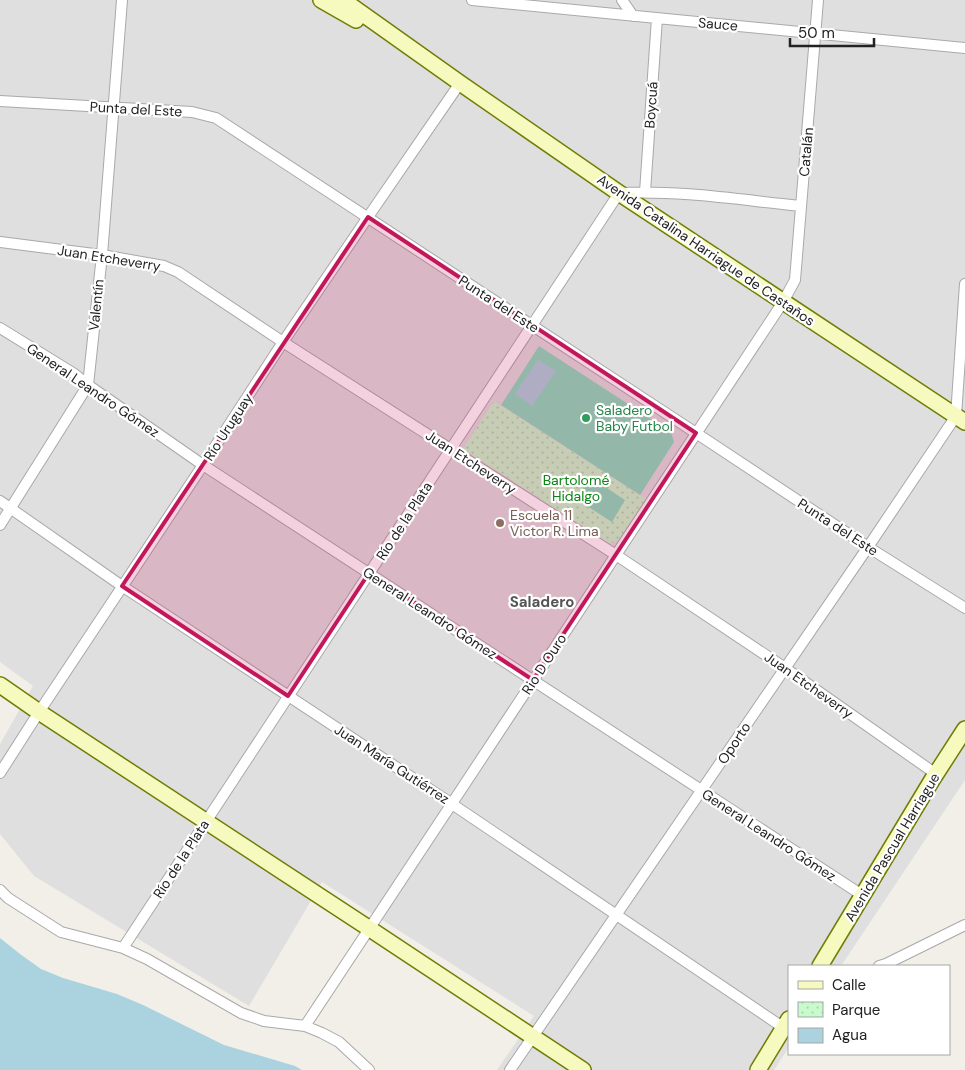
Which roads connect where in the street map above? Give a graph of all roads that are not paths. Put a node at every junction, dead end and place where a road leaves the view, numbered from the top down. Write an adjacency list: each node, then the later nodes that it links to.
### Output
1 (122, 0): 13 (street, Valentín)
2 (321, 0): 6 (street, Avenida Catalina Harriague de Castaños)
3 (472, 0): 7 (street, Sauce)
4 (622, 0): 7 (street)
5 (818, 0): 9 (street, Catalán)
6 (350, 5): 11 (street, Avenida Catalina Harriague de Castaños)
7 (633, 16): 8 (street, Sauce)
8 (657, 18): 9 (street, Sauce); 14 (street, Boycuá)
9 (816, 33): 10 (street, Sauce); 16 (street, Catalán)
10 (965, 48)
11 (455, 80): 15 (street, Avenida Catalina Harriague de Castaños); 17 (street, Río Uruguay)
12 (0, 101): 13 (street, Punta del Este)
13 (114, 108): 17 (street, Punta del Este); 19 (street, Valentín)
14 (646, 192): 15 (street); 16 (street)
15 (619, 193): 21 (street, Avenida Catalina Harriague de Castaños); 22 (street, Río de la Plata)
16 (801, 206): 21 (street, Catalán)
17 (368, 217): 22 (street, Punta del Este); 24 (street, Río Uruguay)
18 (0, 242): 19 (street, Juan Etcheverry)
19 (102, 255): 24 (street, Juan Etcheverry); 25 (street, Valentín)
20 (965, 284): 26 (street)
21 (783, 302): 26 (street, Avenida Catalina Harriague de Castaños); 27 (street, Rio D Ouro)
22 (532, 326): 27 (street, Punta del Este); 28 (street, Río de la Plata)
23 (0, 328): 25 (street, General Leandro Gómez)
24 (283, 342): 28 (street, Juan Etcheverry); 29 (street, Río Uruguay)
25 (88, 385): 29 (street, General Leandro Gómez); 31 (street, Valentín)
26 (960, 419): 33 (street, Oporto)
27 (696, 433): 33 (street, Punta del Este); 34 (street, Rio D Ouro)
28 (450, 450): 34 (street, Juan Etcheverry); 35 (street, Río de la Plata)
29 (203, 465): 35 (street, General Leandro Gómez); 36 (street, Río Uruguay)
30 (0, 501): 31 (street, Juan María Gutiérrez)
31 (11, 508): 32 (street, Valentín); 36 (street, Juan María Gutiérrez)
32 (0, 525)
33 (868, 547): 37 (street, Punta del Este); 38 (street, Oporto)
34 (616, 555): 38 (street, Juan Etcheverry); 39 (street, Rio D Ouro)
35 (369, 574): 39 (street, General Leandro Gómez); 41 (street, Río de la Plata)
36 (122, 586): 41 (street, Juan María Gutiérrez); 42 (street, Río Uruguay)
37 (965, 608)
38 (785, 668): 45 (street, Juan Etcheverry); 46 (street, Oporto)
39 (533, 680): 46 (street, General Leandro Gómez); 47 (street, Rio D Ouro)
40 (0, 685): 42 (street)
41 (288, 696): 47 (street, Juan María Gutiérrez); 48 (street, Río de la Plata)
42 (38, 712): 44 (street, Río Uruguay); 48 (street)
43 (965, 728): 45 (street, Avenida Pascual Harriague)
44 (0, 773)
45 (936, 774): 50 (street, Avenida Pascual Harriague)
46 (701, 791): 50 (street, General Leandro Gómez); 51 (street, Oporto)
47 (452, 804): 51 (street, Juan María Gutiérrez); 53 (street, Rio D Ouro)
48 (206, 821): 53 (street); 54 (street, Río de la Plata)
49 (0, 890): 54 (street)
50 (862, 896): 55 (street, Avenida Pascual Harriague)
51 (616, 915): 57 (street, Juan María Gutiérrez); 59 (street, Oporto)
52 (965, 925): 56 (street)
53 (370, 928): 58 (street, Rio D Ouro); 59 (street)
54 (123, 948): 58 (street)
55 (821, 965)
56 (882, 965)
57 (786, 1024): 63 (street)
58 (305, 1026): 60 (street)
59 (533, 1037): 61 (street, Oporto); 62 (street)
60 (369, 1070)
61 (510, 1070)
62 (583, 1070)
63 (758, 1070)

